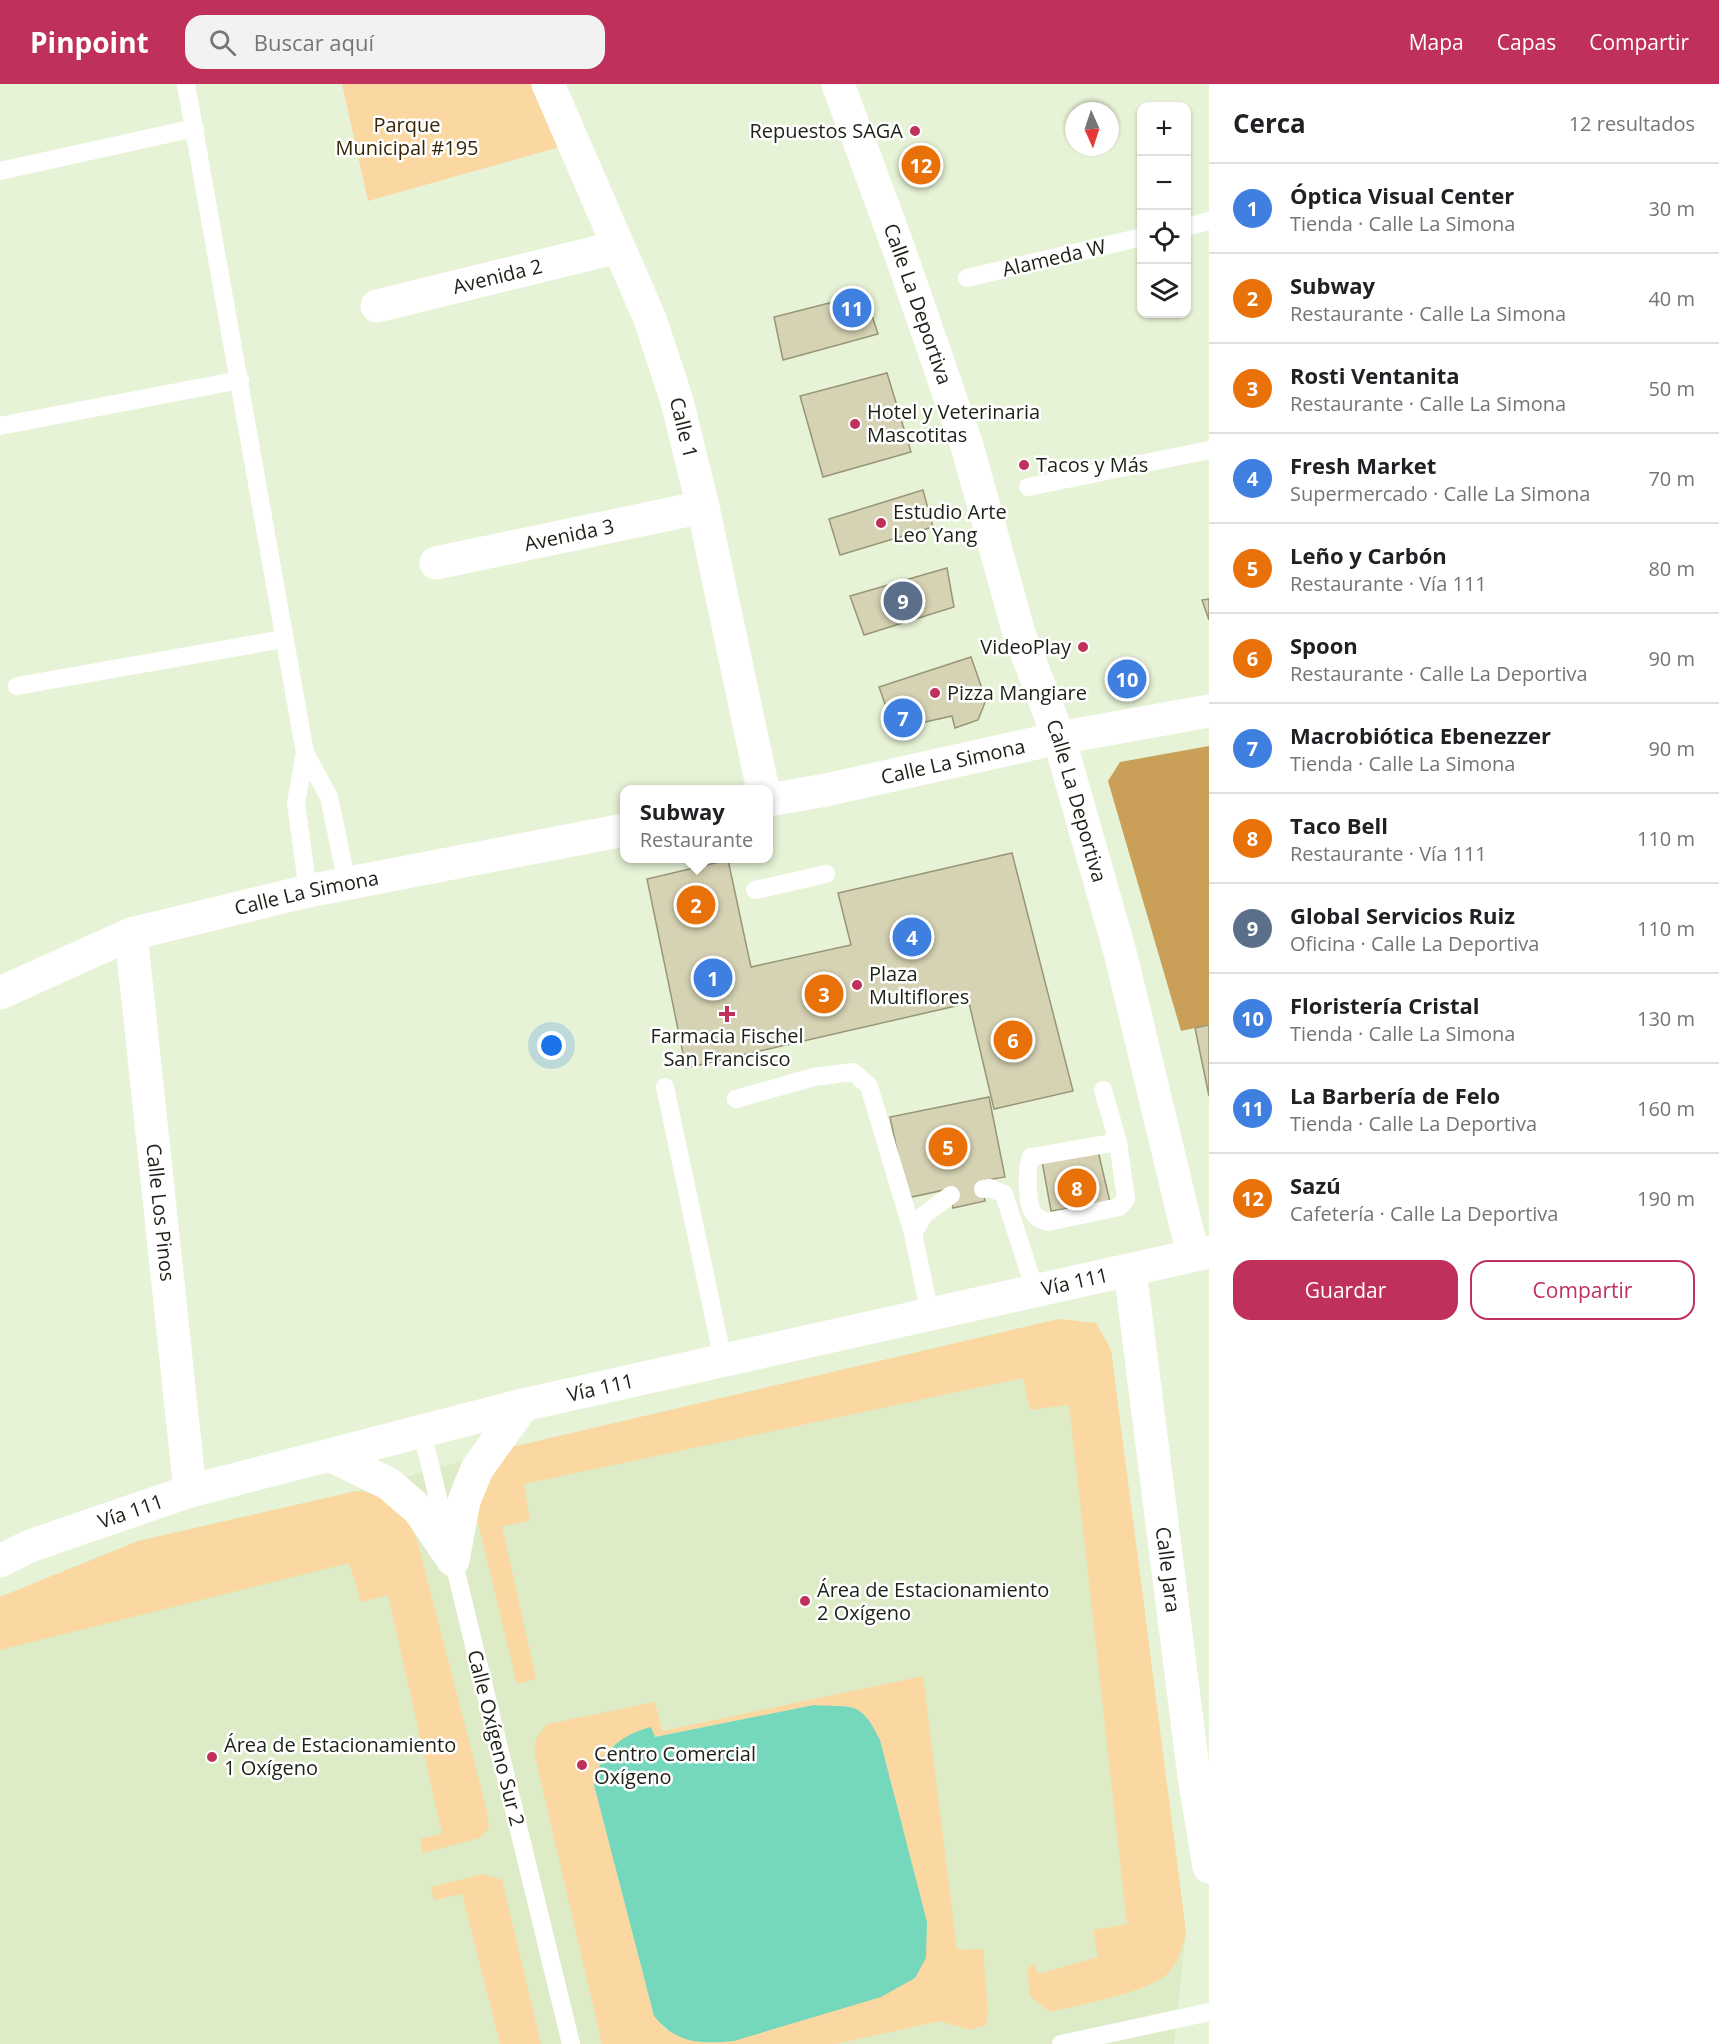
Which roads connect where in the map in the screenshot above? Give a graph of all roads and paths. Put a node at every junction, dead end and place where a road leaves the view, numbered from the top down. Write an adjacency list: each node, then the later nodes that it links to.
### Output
1 (186, 84): 4 (lane)
2 (548, 84): 9 (street, Calle 1)
3 (838, 84): 21 (street, Calle La Deportiva)
4 (195, 128): 5 (lane); 12 (lane)
5 (0, 171)
6 (1209, 221): 7 (lane)
7 (1191, 226)
8 (1137, 238): 10 (lane, Alameda W)
9 (618, 247): 11 (street, Avenida 2); 16 (street, Calle 1)
10 (967, 278)
11 (377, 306)
12 (240, 380): 13 (lane); 18 (lane)
13 (0, 426)
14 (1209, 450): 15 (lane)
15 (1028, 487)
16 (704, 507): 17 (street, Avenida 3); 23 (street, Calle 1)
17 (436, 563)
18 (283, 639): 19 (lane); 22 (lane)
19 (17, 686)
20 (1209, 711): 21 (street, Calle La Simona)
21 (1059, 738): 24 (street, Calle La Simona); 39 (street, Calle La Deportiva)
22 (305, 753): 27 (lane); 29 (lane)
23 (762, 785)
24 (773, 799)
25 (620, 831): 27 (street, Calle La Simona)
26 (826, 874): 28 (lane)
27 (347, 883): 29 (street, Calle La Simona)
28 (755, 890)
29 (308, 891): 30 (street, Calle La Simona)
30 (131, 934): 31 (street, Calle La Simona); 47 (street, Calle Los Pinos)
31 (0, 993)
32 (665, 1087): 43 (lane)
33 (1103, 1090): 35 (lane)
34 (736, 1099): 38 (lane)
35 (1118, 1142): 35 (lane)
36 (982, 1189): 41 (lane)
37 (951, 1195): 38 (lane)
38 (913, 1233): 42 (lane)
39 (1201, 1253): 40 (street, Vía 111)
40 (1130, 1270): 41 (street, Vía 111); 50 (street, Calle Jara)
41 (1035, 1290): 42 (street, Vía 111)
42 (930, 1314): 43 (street, Vía 111)
43 (723, 1360): 44 (street, Vía 111)
44 (523, 1405): 45 (street, Vía 111); 48 (street)
45 (422, 1432): 46 (street, Vía 111); 48 (lane, Calle Oxígeno Sur 2)
46 (332, 1456): 47 (street, Vía 111); 48 (street)
47 (190, 1491): 49 (street, Vía 111)
48 (453, 1560): 52 (lane, Calle Oxígeno Sur 2)
49 (0, 1561)
50 (1209, 1867)
51 (1209, 2012): 53 (lane)
52 (571, 2044)
53 (1061, 2044)

